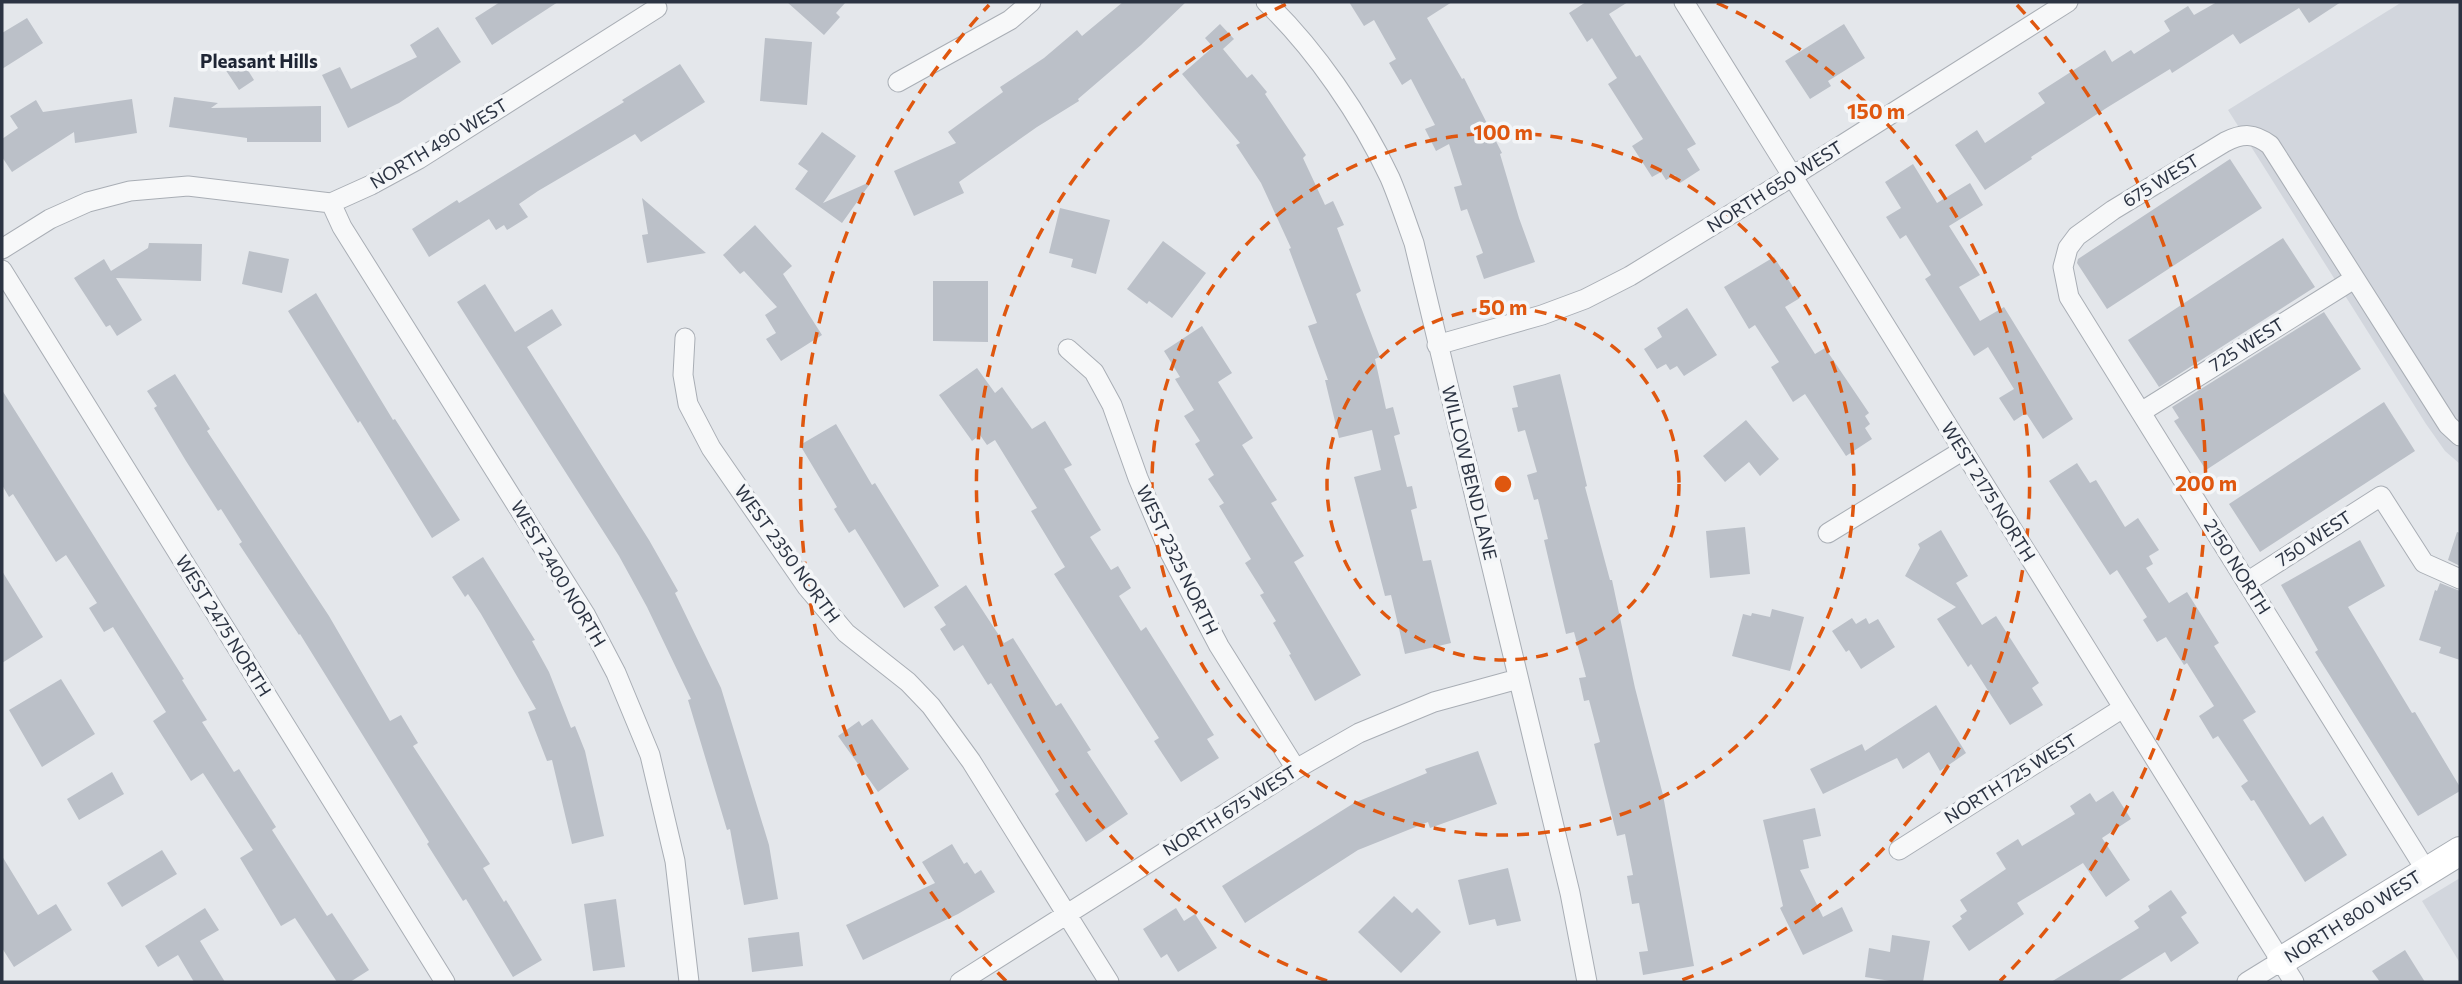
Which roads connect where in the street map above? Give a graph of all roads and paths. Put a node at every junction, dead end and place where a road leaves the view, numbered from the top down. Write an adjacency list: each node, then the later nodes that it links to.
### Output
1 (1031, 2): 6 (street)
2 (1266, 2): 14 (street, WILLOW BEND LANE)
3 (1684, 2): 7 (street, WEST 2175 NORTH)
4 (2068, 2): 7 (street, NORTH 650 WEST)
5 (657, 8): 8 (street, NORTH 490 WEST)
6 (898, 82)
7 (1793, 176): 14 (street, NORTH 650 WEST); 18 (street, WEST 2175 NORTH)
8 (331, 203): 9 (street); 31 (street, WEST 2400 NORTH)
9 (2, 249)
10 (2065, 256): 12 (street, 675 WEST); 16 (street, 2150 NORTH)
11 (2, 270): 30 (street, WEST 2475 NORTH)
12 (2354, 279): 16 (street, 725 WEST); 17 (street)
13 (685, 338): 28 (street, WEST 2350 NORTH)
14 (1437, 345): 22 (street, WILLOW BEND LANE)
15 (1068, 349): 24 (street, WEST 2325 NORTH)
16 (2141, 412): 21 (street, 2150 NORTH)
17 (2460, 436)
18 (1962, 451): 19 (street); 23 (street, WEST 2175 NORTH)
19 (1828, 533)
20 (2460, 579): 21 (street, 750 WEST)
21 (2247, 582): 27 (street, 2150 NORTH)
22 (1518, 679): 24 (street, NORTH 675 WEST); 34 (street, WILLOW BEND LANE)
23 (2123, 708): 25 (street, NORTH 725 WEST); 29 (street, WEST 2175 NORTH)
24 (1296, 769): 28 (street, NORTH 675 WEST)
25 (1899, 850)
26 (2460, 851): 27 (street, NORTH 800 WEST)
27 (2427, 872): 29 (street, NORTH 800 WEST)
28 (1068, 915): 32 (street, NORTH 675 WEST); 33 (street, WEST 2350 NORTH)
29 (2287, 972): 35 (street, NORTH 800 WEST)
30 (445, 982)
31 (689, 982)
32 (960, 982)
33 (1109, 982)
34 (1587, 982)
35 (2247, 982)

